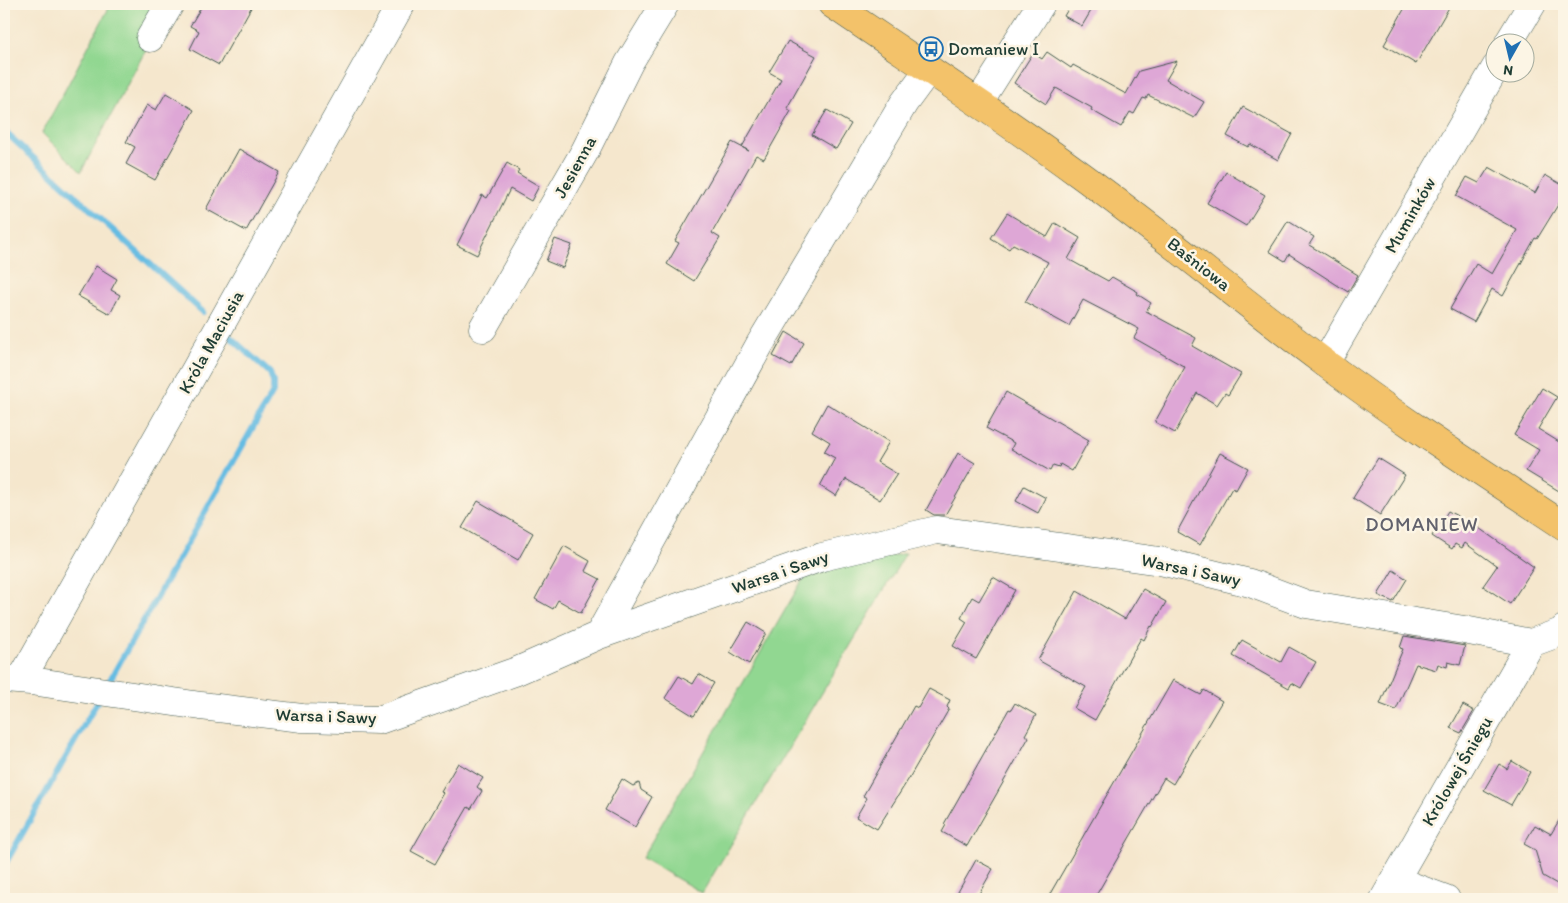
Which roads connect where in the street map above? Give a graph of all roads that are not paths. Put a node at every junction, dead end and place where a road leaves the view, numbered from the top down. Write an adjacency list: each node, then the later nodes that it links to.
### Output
1 (170, 4): 8 (street)
2 (401, 4): 18 (street, Króla Maciusia)
3 (665, 4): 12 (street, Jesienna)
4 (832, 4): 9 (main road, Baśniowa)
5 (1041, 4): 11 (street)
6 (1532, 4): 7 (street)
7 (1515, 32)
8 (150, 38)
9 (929, 69): 11 (main road, Baśniowa); 16 (street)
10 (1487, 82): 13 (street, Muminków)
11 (979, 102): 13 (main road, Baśniowa)
12 (483, 328)
13 (1324, 363): 14 (main road, Baśniowa)
14 (1564, 526)
15 (1564, 629): 17 (street)
16 (599, 635): 17 (street, Warsa i Sawy); 18 (street, Warsa i Sawy)
17 (1531, 643): 19 (street, Królowej Śniegu)
18 (12, 679)
19 (1389, 890): 20 (street)
20 (1446, 899)

